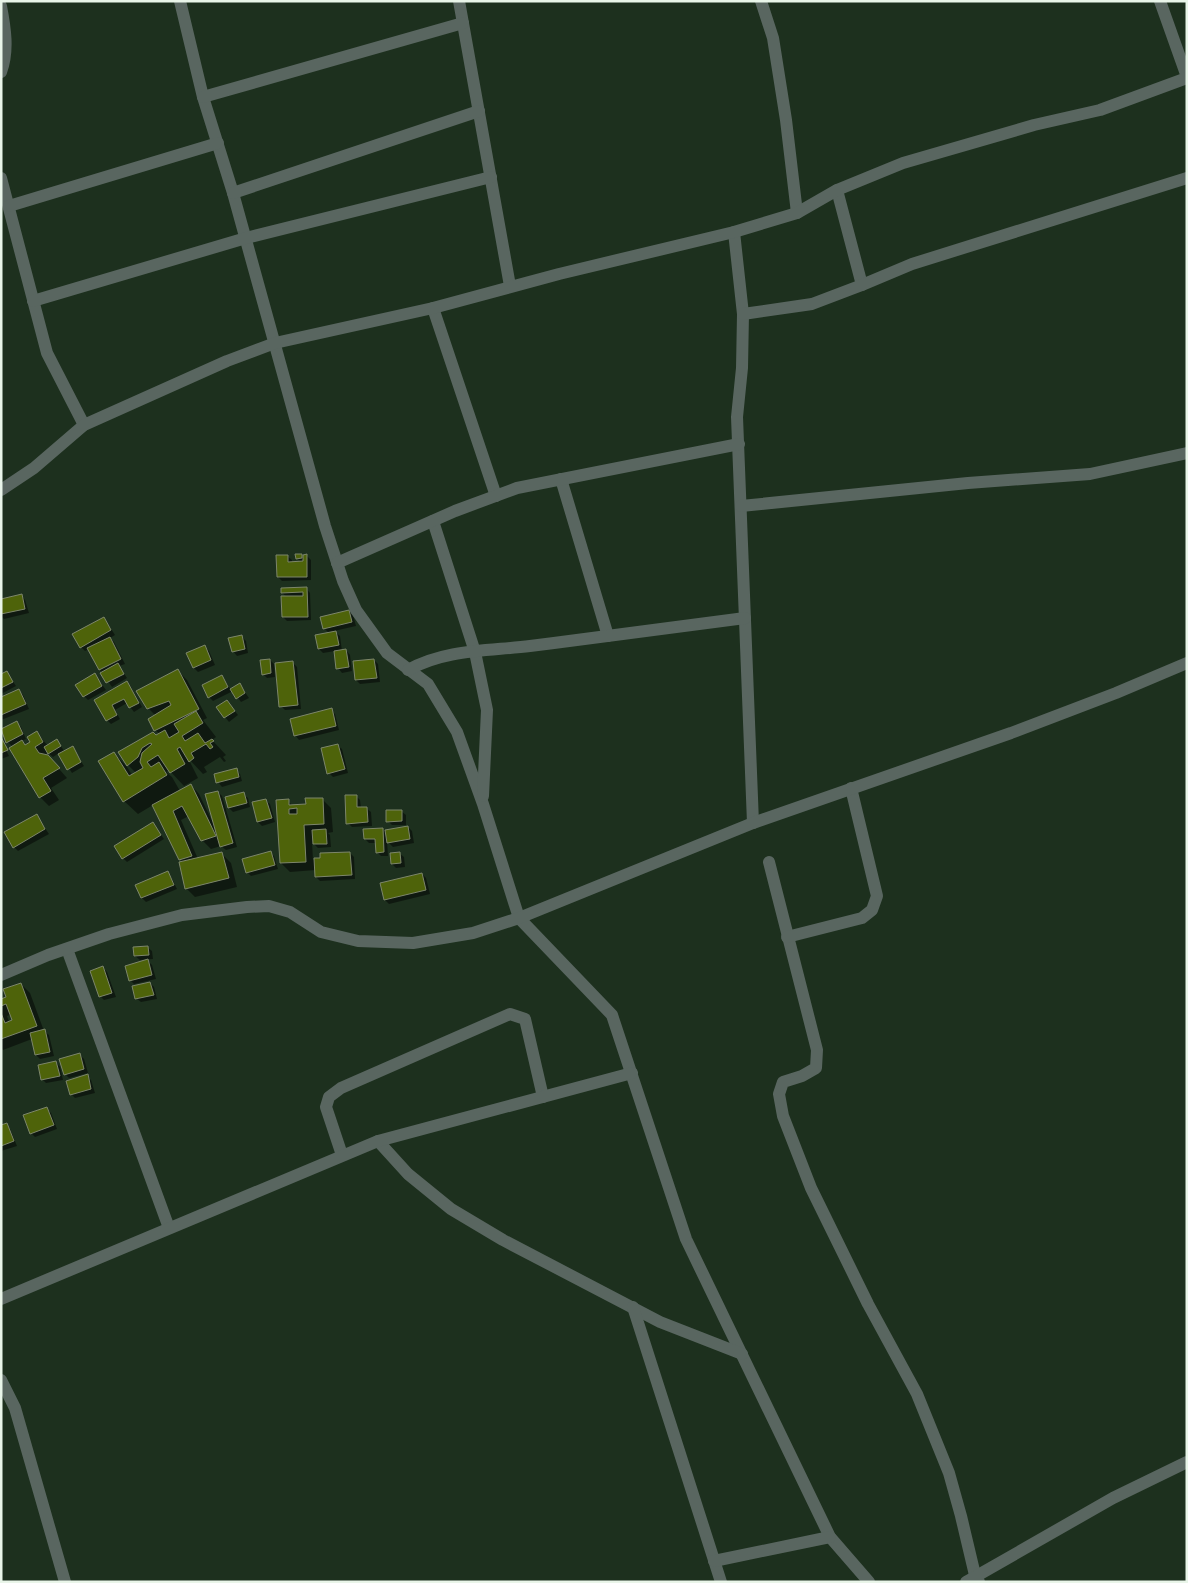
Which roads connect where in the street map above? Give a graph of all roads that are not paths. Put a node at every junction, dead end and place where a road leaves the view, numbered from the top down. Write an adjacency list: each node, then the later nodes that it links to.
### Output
1 (180, 1): 9 (street)
2 (459, 1): 6 (street)
3 (761, 1): 18 (street)
4 (1160, 1): 8 (street)
5 (1, 6): 7 (street)
6 (463, 23): 9 (street); 10 (street)
7 (1, 72)
8 (1187, 77): 15 (street)
9 (203, 97): 11 (street)
10 (479, 111): 12 (street); 16 (street)
11 (218, 143): 16 (street); 17 (street)
12 (491, 177): 20 (street); 22 (street)
13 (1, 178): 17 (street)
14 (1187, 178): 21 (street)
15 (838, 190): 18 (street); 21 (street)
16 (234, 193): 20 (street)
17 (8, 206): 23 (street)
18 (796, 213): 19 (street)
19 (734, 232): 22 (street); 25 (street)
20 (246, 238): 23 (street); 26 (street)
21 (862, 285): 25 (street)
22 (510, 286): 24 (street)
23 (34, 300): 27 (street)
24 (433, 308): 26 (street); 32 (street)
25 (743, 314): 28 (street)
26 (275, 343): 27 (street); 35 (street)
27 (84, 425): 31 (street)
28 (739, 444): 30 (street); 33 (street)
29 (1187, 453): 33 (street)
30 (561, 480): 32 (street); 37 (street)
31 (1, 490)
32 (496, 496): 34 (street)
33 (741, 506): 36 (street)
34 (433, 521): 35 (street); 38 (street)
35 (337, 563): 40 (street)
36 (745, 618): 37 (street); 43 (street)
37 (608, 636): 38 (street)
38 (475, 652): 40 (street); 42 (street)
39 (1187, 663): 41 (street)
40 (408, 670): 42 (street)
41 (851, 788): 43 (street); 46 (street)
42 (483, 804): 45 (street)
43 (754, 823): 45 (street)
44 (768, 862): 46 (street)
45 (519, 918): 47 (street); 49 (street)
46 (788, 937): 61 (street)
47 (67, 949): 48 (street); 53 (street)
48 (1, 975)
49 (632, 1074): 50 (street); 56 (street)
50 (543, 1097): 51 (street); 52 (street)
51 (378, 1141): 52 (street); 55 (street)
52 (342, 1155): 53 (street)
53 (169, 1228): 54 (street)
54 (1, 1299)
55 (633, 1307): 56 (street); 60 (street)
56 (742, 1354): 59 (street)
57 (1, 1380): 62 (street)
58 (1187, 1462): 61 (street)
59 (830, 1537): 60 (street); 64 (street)
60 (714, 1561): 63 (street)
61 (973, 1580)
62 (65, 1582)
63 (721, 1582)
64 (869, 1582)

